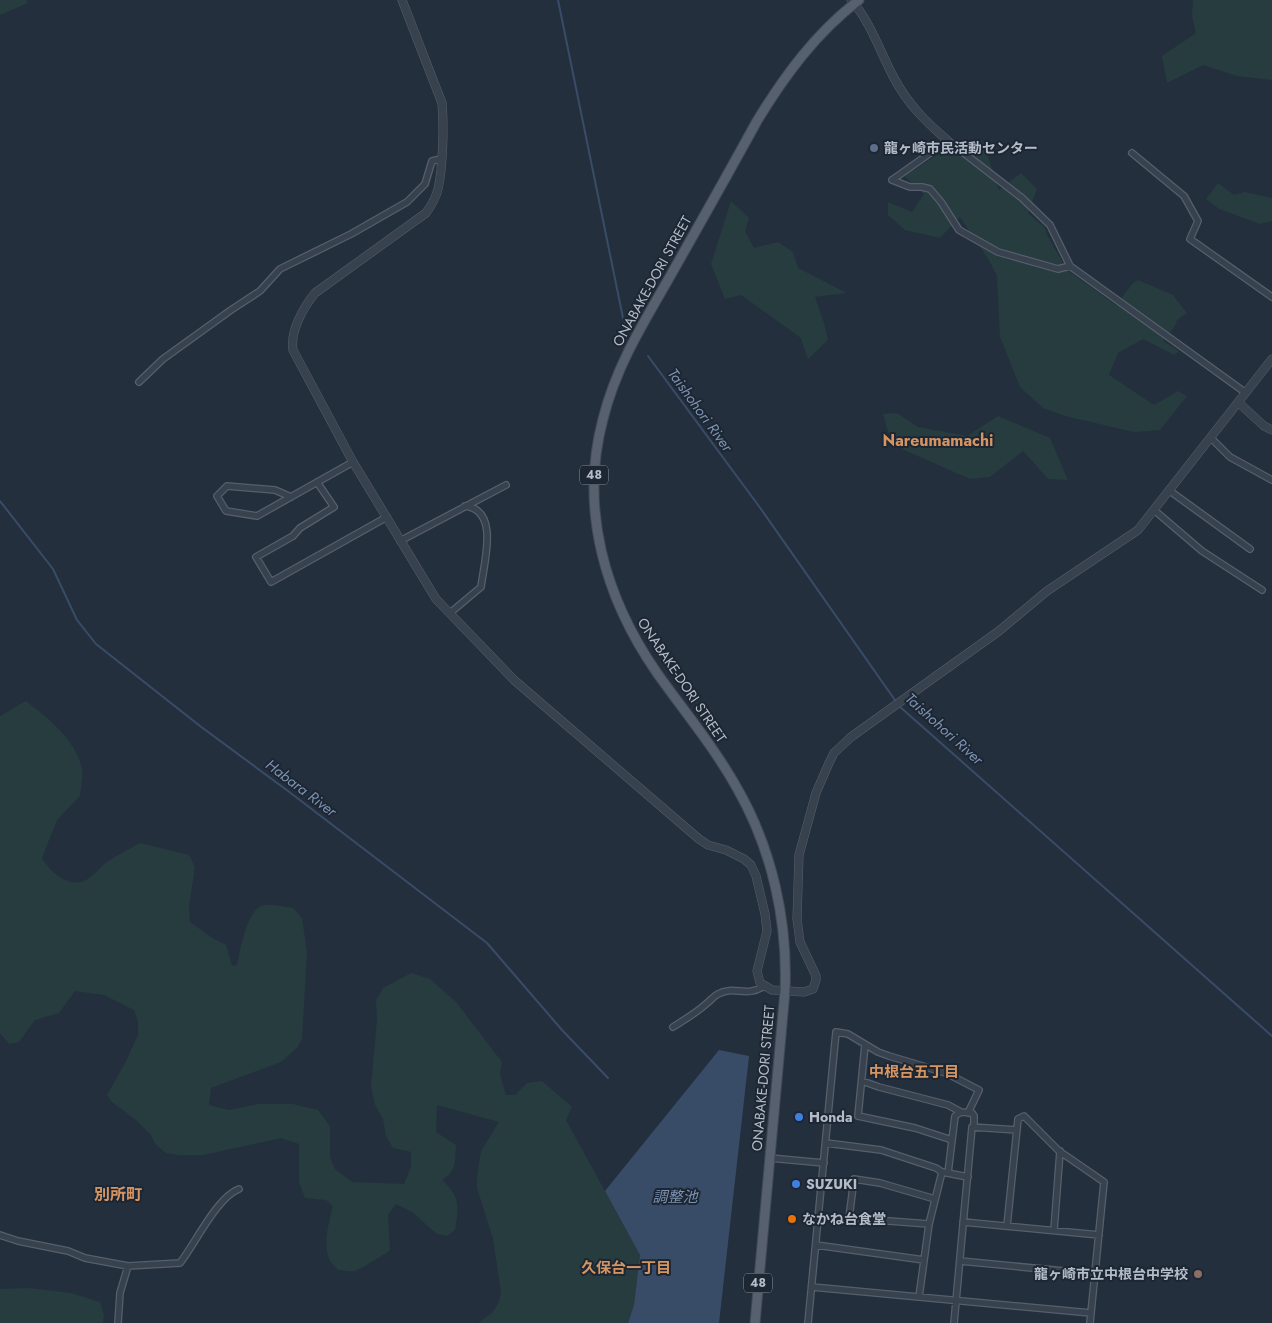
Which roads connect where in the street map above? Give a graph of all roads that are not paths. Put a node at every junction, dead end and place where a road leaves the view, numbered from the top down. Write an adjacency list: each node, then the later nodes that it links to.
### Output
1 (402, 0): 5 (street)
2 (854, 1): 3 (street); 28 (main road, ONABAKE-DORI STREET / 48)
3 (947, 140): 6 (street); 6 (street)
4 (1132, 153): 7 (street)
5 (441, 159): 9 (street); 14 (street)
6 (1070, 266): 10 (street)
7 (1272, 296)
8 (1272, 359): 10 (street)
9 (138, 382)
10 (1246, 393): 11 (street)
11 (1239, 403): 12 (street); 13 (street)
12 (1272, 430)
13 (1211, 438): 15 (street); 18 (street)
14 (353, 462): 16 (street); 22 (street)
15 (1272, 480)
16 (317, 482): 19 (street); 22 (street)
17 (506, 485): 20 (street)
18 (1170, 490): 21 (street); 24 (street)
19 (291, 497): 19 (street)
20 (464, 506): 23 (street); 26 (street)
21 (1154, 510): 25 (street); 28 (street)
22 (387, 517): 23 (street)
23 (400, 542): 26 (street)
24 (1250, 549)
25 (1262, 590)
26 (450, 613): 27 (street)
27 (764, 986): 28 (street); 29 (street)
28 (785, 991): 38 (main road, ONABAKE-DORI STREET / 48)
29 (673, 1027)
30 (865, 1045): 31 (street); 32 (street); 36 (street)
31 (862, 1081): 32 (street); 35 (street)
32 (964, 1112): 33 (street); 35 (street)
33 (974, 1127): 34 (street); 41 (street)
34 (1017, 1130): 37 (street); 46 (street)
35 (952, 1140): 40 (street)
36 (826, 1143): 39 (street); 40 (street)
37 (1060, 1152): 47 (street); 48 (street)
38 (770, 1158): 39 (street); 60 (main road, ONABAKE-DORI STREET / 48)
39 (824, 1163): 50 (street)
40 (945, 1172): 41 (street); 43 (street)
41 (968, 1177): 44 (street)
42 (239, 1189): 53 (street)
43 (935, 1199): 45 (street); 45 (street)
44 (964, 1222): 46 (street); 52 (street)
45 (929, 1224): 51 (street)
46 (1007, 1226): 47 (street)
47 (1054, 1230): 48 (street)
48 (1099, 1234): 54 (street)
49 (0, 1235): 53 (street)
50 (816, 1245): 51 (street); 55 (street)
51 (924, 1260): 56 (street)
52 (960, 1261): 54 (street); 57 (street)
53 (128, 1266): 59 (street)
54 (1095, 1274): 58 (street)
55 (812, 1288): 56 (street); 61 (street)
56 (919, 1297): 57 (street)
57 (956, 1301): 58 (street); 62 (street)
58 (1091, 1313): 63 (street)
59 (118, 1323)
60 (755, 1323)
61 (808, 1323)
62 (954, 1323)
63 (1090, 1323)

